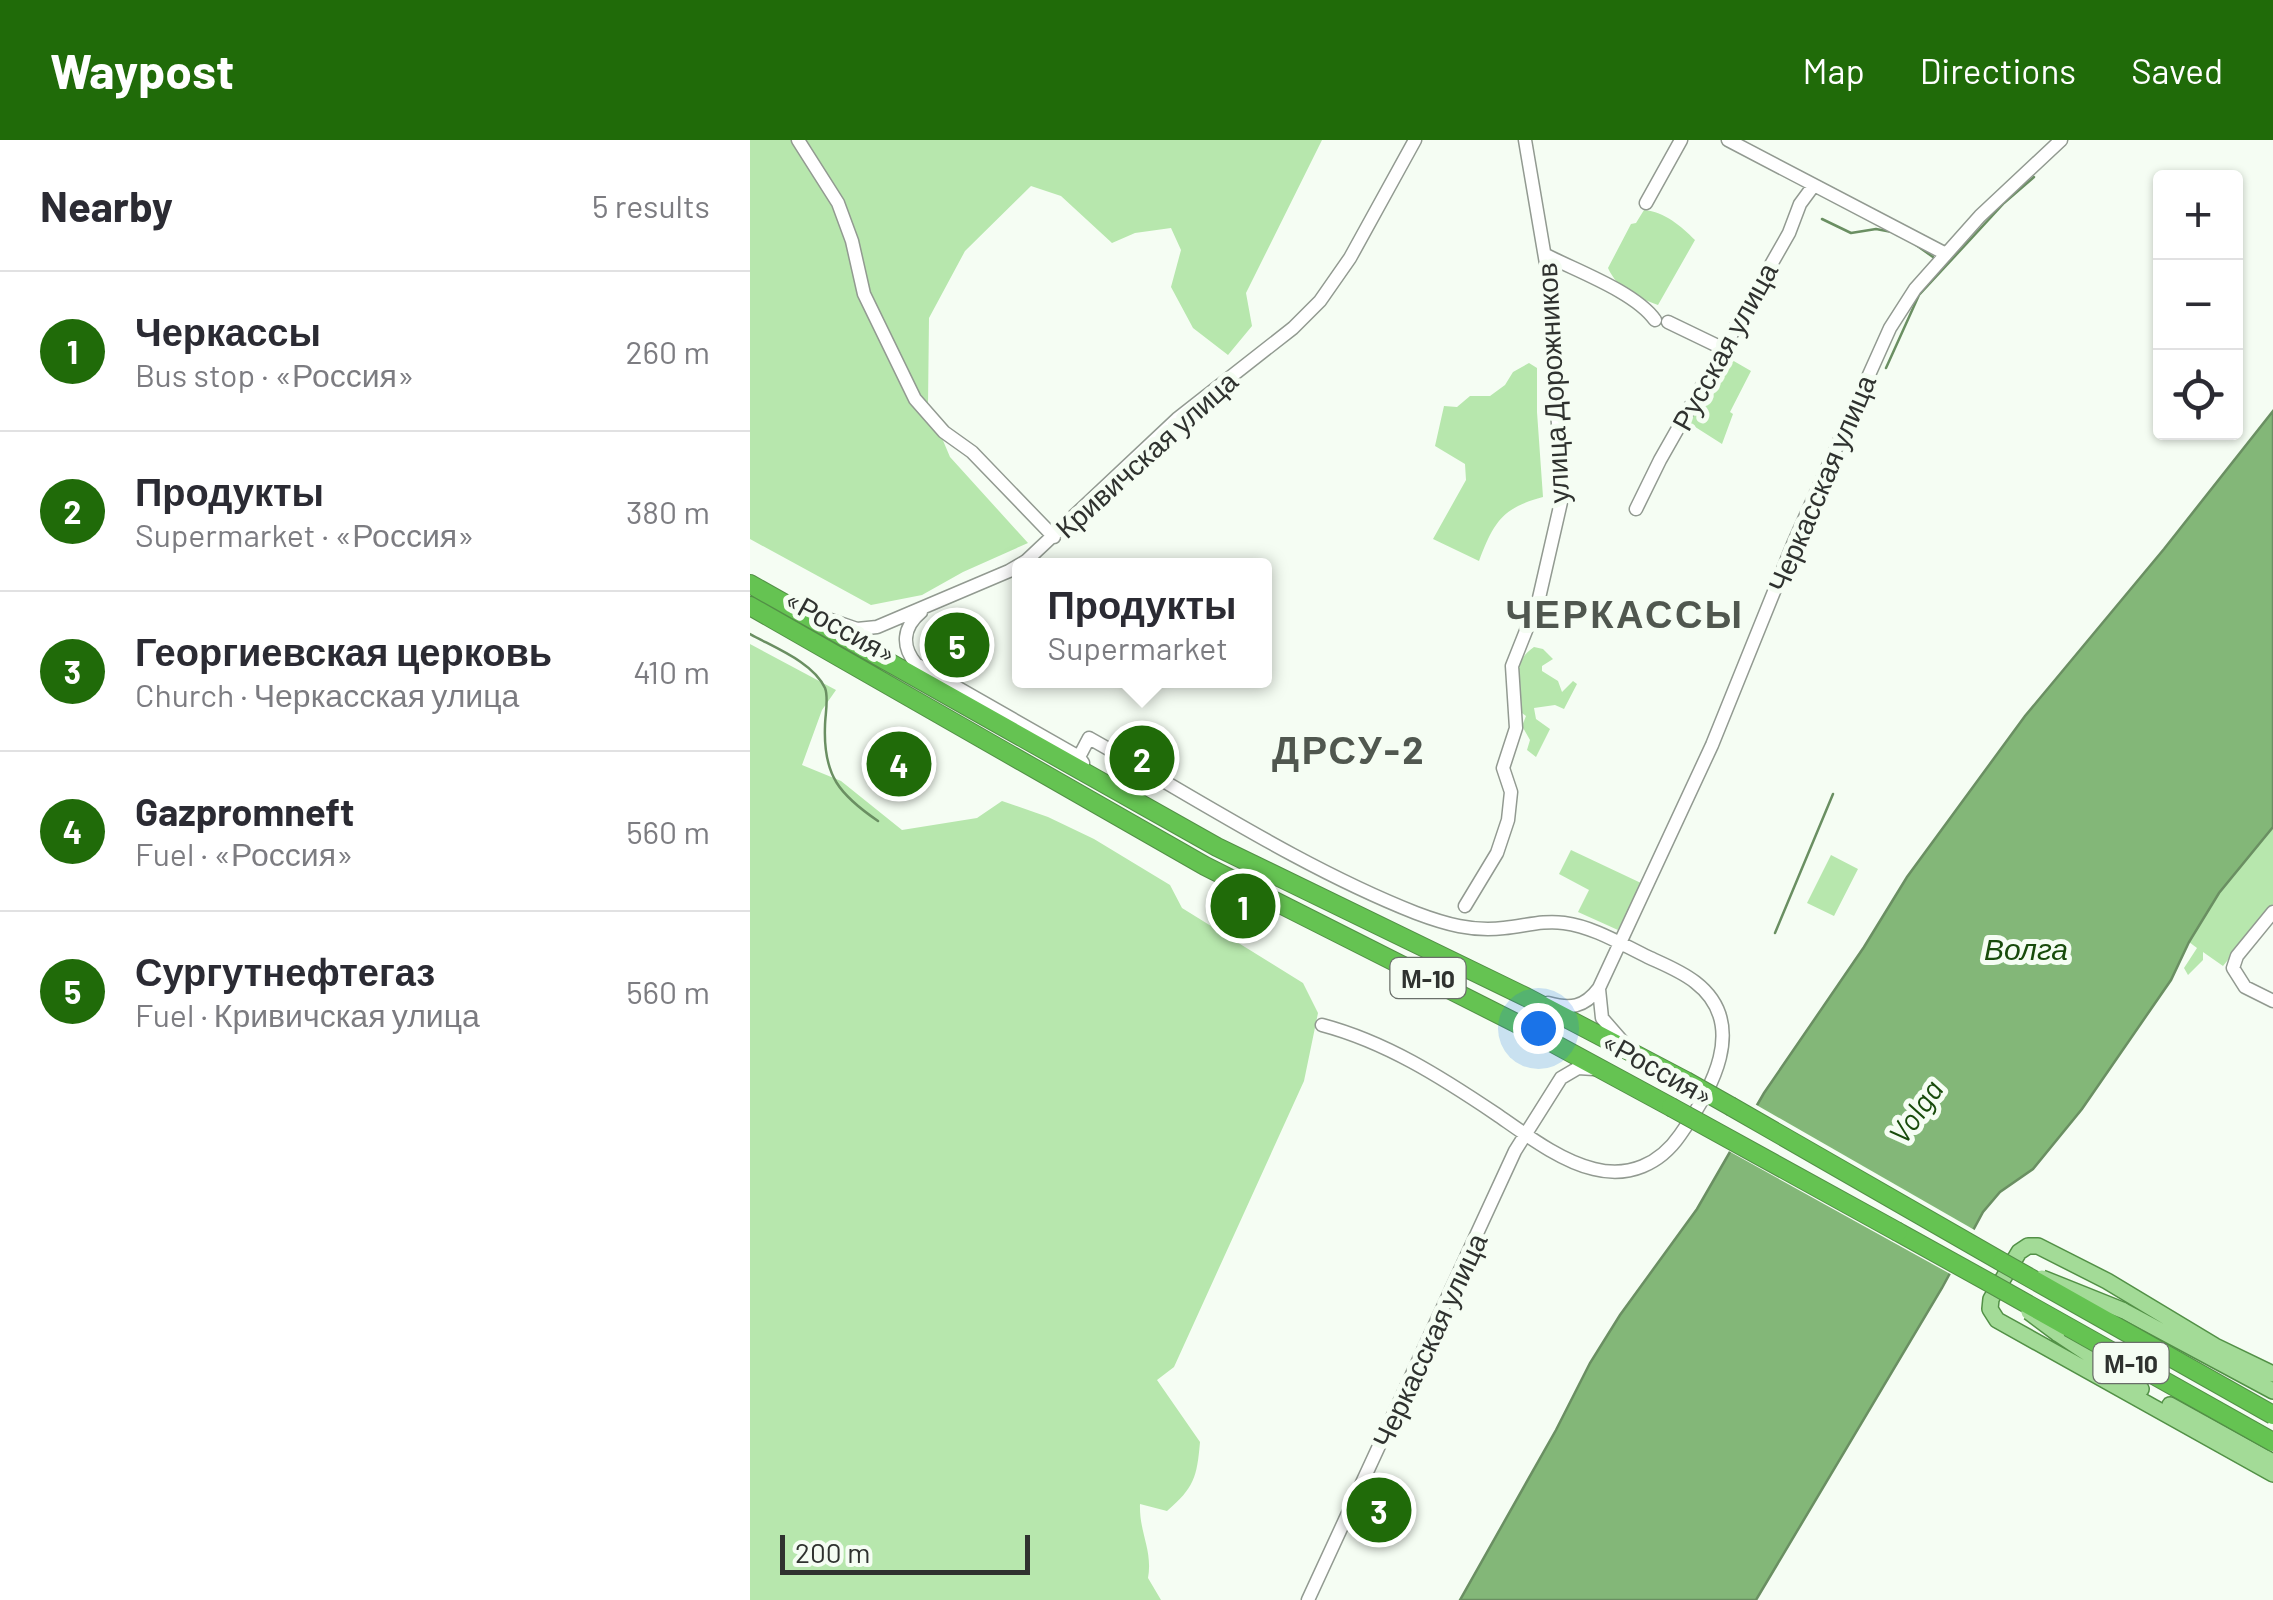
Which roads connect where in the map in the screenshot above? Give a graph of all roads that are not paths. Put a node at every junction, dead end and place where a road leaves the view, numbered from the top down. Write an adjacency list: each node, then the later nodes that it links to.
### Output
1 (798, 140): 13 (street)
2 (1415, 140): 13 (street, Кривичская улица)
3 (1525, 140): 10 (street, улица Дорожников)
4 (1681, 140): 8 (street)
5 (2061, 140): 9 (street, Черкасская улица)
6 (1734, 141): 7 (street)
7 (1814, 185): 9 (street); 11 (street, Русская улица)
8 (1646, 203)
9 (1946, 254): 24 (street, Черкасская улица)
10 (1546, 255): 11 (street); 22 (street, улица Дорожников)
11 (1724, 349): 12 (street, Русская улица)
12 (1636, 510)
13 (1054, 538): 14 (street, Кривичская улица)
14 (1028, 558)
15 (1012, 570): 18 (street, Кривичская улица)
16 (750, 584): 17 (highway, «Россия» / М-10)
17 (786, 604): 18 (street, Кривичская улица); 21 (highway, «Россия» / М-10)
18 (930, 604): 20 (street)
19 (750, 606): 28 (highway, «Россия» / М-10)
20 (1079, 757): 21 (street); 24 (street)
21 (1092, 775): 26 (highway, «Россия» / М-10)
22 (1465, 906)
23 (2273, 912): 27 (street)
24 (1620, 943): 25 (street, Черкасская улица); 33 (street)
25 (1601, 982): 26 (street); 30 (street)
26 (1526, 997): 30 (highway, «Россия» / М-10)
27 (2273, 1001)
28 (1514, 1022): 31 (street); 32 (highway, «Россия» / М-10)
29 (1322, 1025): 33 (street)
30 (1666, 1070): 34 (highway, «Россия» / М-10, bridge)
31 (1557, 1083): 32 (street); 33 (street, Черкасская улица)
32 (1651, 1096): 35 (highway, «Россия» / М-10, bridge)
33 (1525, 1134): 42 (street, Черкасская улица)
34 (2002, 1262): 37 (main road, bridge); 38 (highway, «Россия» / М-10, bridge)
35 (1990, 1283): 39 (highway, «Россия» / М-10, bridge); 40 (main road, bridge)
36 (2273, 1374): 41 (main road)
37 (2273, 1392)
38 (2273, 1415)
39 (2273, 1442)
40 (2273, 1462)
41 (2273, 1474)
42 (1308, 1600)

